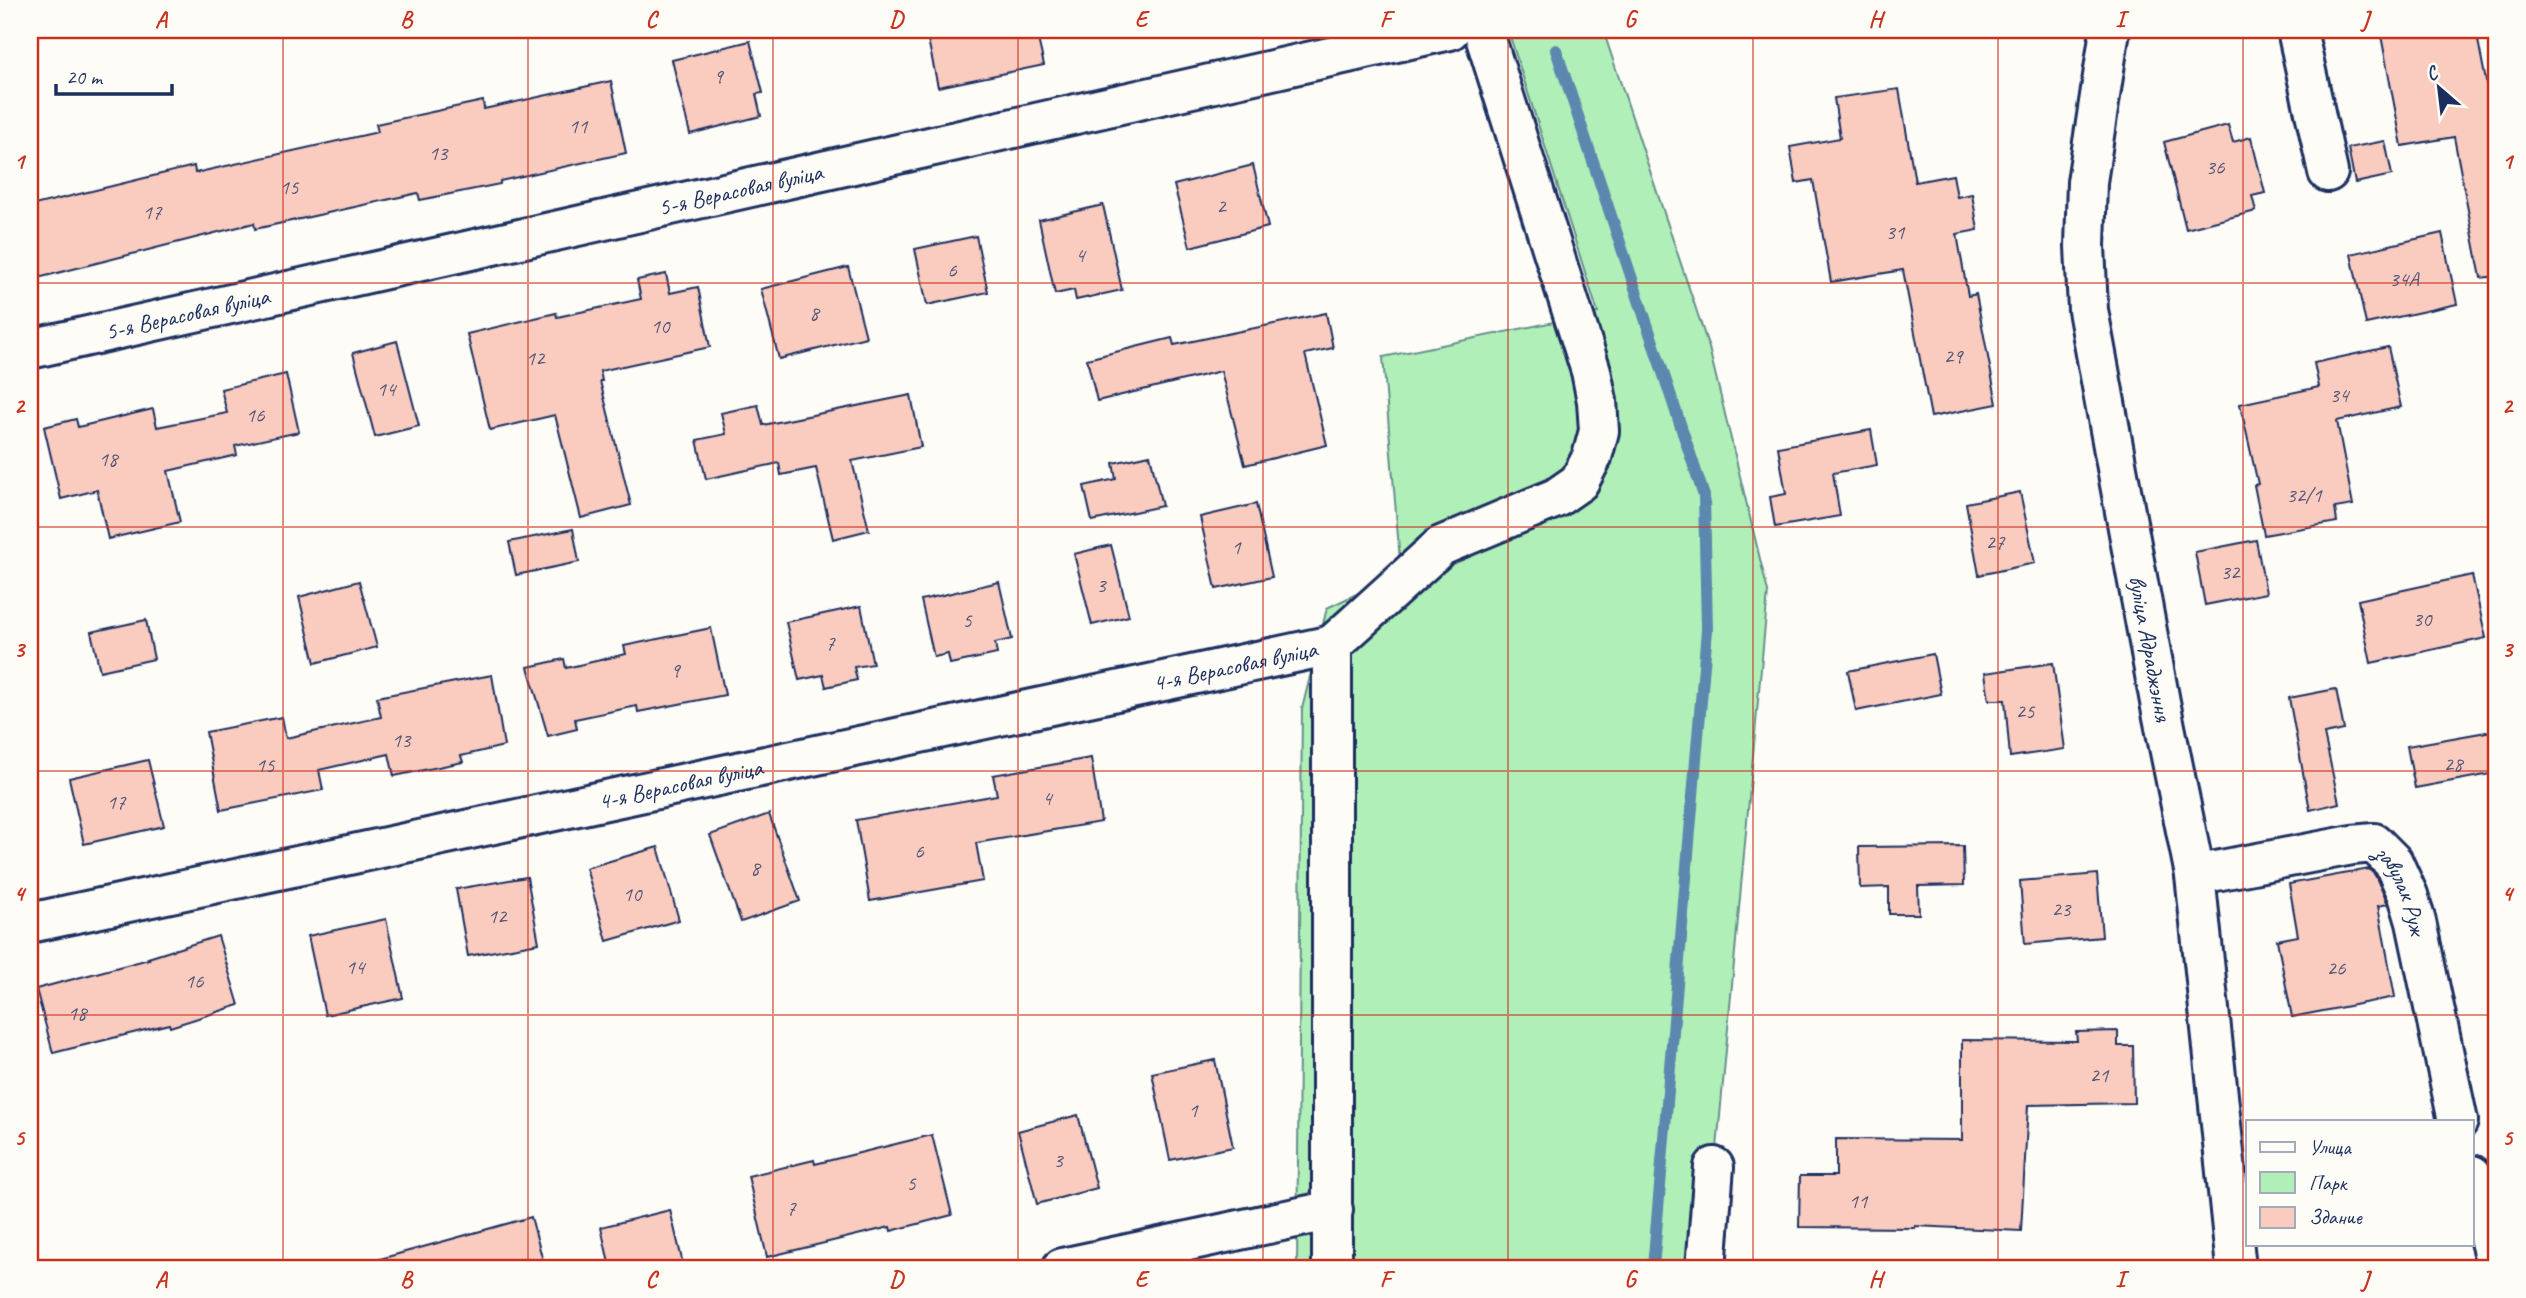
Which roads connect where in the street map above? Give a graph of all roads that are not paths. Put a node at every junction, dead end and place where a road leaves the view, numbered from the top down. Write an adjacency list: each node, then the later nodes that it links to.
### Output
1 (1450, 30): 6 (street, 5-я Верасовая вуліца)
2 (1483, 30): 7 (street)
3 (2110, 30): 8 (street, вуліца Адраджэння)
4 (2297, 30): 5 (street)
5 (2328, 172)
6 (30, 349)
7 (1332, 645): 9 (street, 4-я Верасовая вуліца); 13 (street)
8 (2195, 875): 10 (street, завулак Руж); 18 (street, вуліца Адраджэння)
9 (30, 923)
10 (2458, 1120)
11 (1714, 1167): 17 (street)
12 (2483, 1196): 14 (street)
13 (1333, 1210): 15 (street); 16 (street)
14 (2496, 1263)
15 (1062, 1268)
16 (1332, 1268)
17 (1706, 1268)
18 (2236, 1268)

